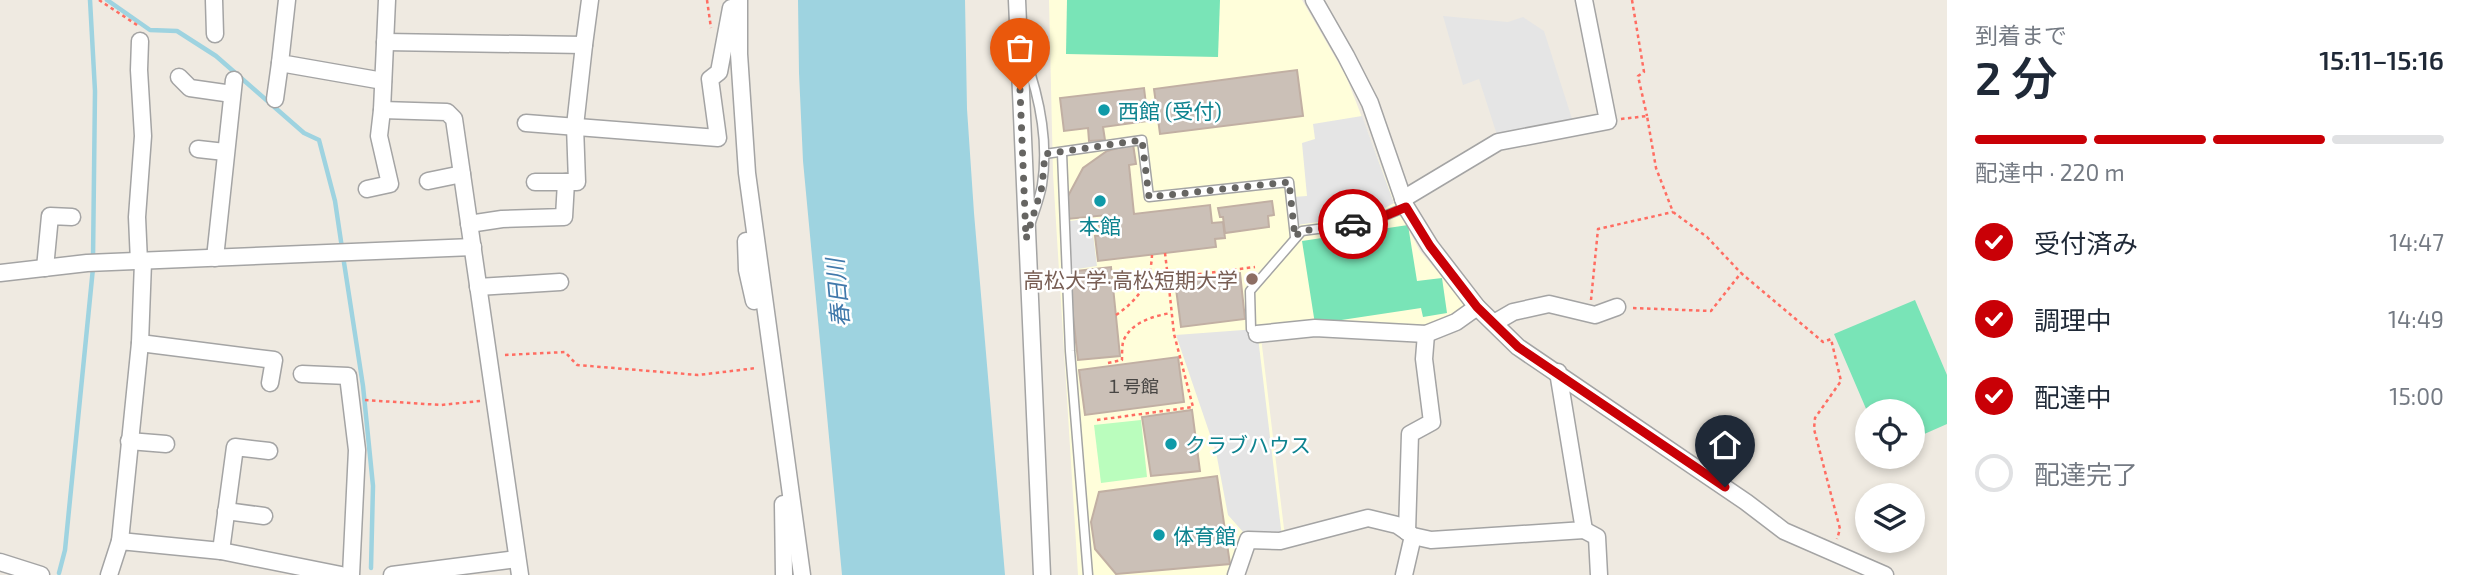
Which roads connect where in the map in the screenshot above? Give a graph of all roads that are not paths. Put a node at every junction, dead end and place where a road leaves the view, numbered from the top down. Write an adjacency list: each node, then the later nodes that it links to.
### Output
1 (214, 0): 11 (street)
2 (287, 0): 16 (street)
3 (387, 0): 14 (street)
4 (590, 0): 15 (street)
5 (737, 0): 10 (street); 22 (street)
6 (751, 0): 10 (street)
7 (1017, 0): 12 (street)
8 (1314, 0): 32 (street)
9 (1584, 0): 32 (street)
10 (738, 26): 46 (street)
11 (215, 34)
12 (1018, 38): 26 (lane); 36 (street)
13 (140, 41): 39 (street)
14 (385, 42): 15 (street); 18 (street)
15 (584, 45): 22 (street)
16 (280, 63): 18 (street); 19 (street)
17 (179, 77): 24 (street)
18 (383, 81): 20 (street)
19 (275, 99)
20 (382, 110): 27 (street); 31 (street)
21 (526, 123): 22 (street)
22 (575, 126): 30 (street)
23 (198, 149): 24 (street)
24 (225, 152): 38 (street)
25 (1062, 153): 26 (lane); 35 (lane); 77 (lane)
26 (1045, 154): 36 (lane)
27 (462, 174): 28 (street); 34 (street)
28 (428, 181)
29 (536, 182): 30 (street)
30 (566, 182): 34 (street)
31 (367, 189)
32 (1405, 203): 35 (lane); 44 (street)
33 (72, 217): 40 (street)
34 (469, 224): 37 (street)
35 (1295, 237): 48 (lane)
36 (1026, 239): 76 (street)
37 (473, 247): 38 (street); 43 (street)
38 (215, 258): 39 (street)
39 (141, 262): 40 (street); 50 (street)
40 (46, 268): 41 (street)
41 (0, 273)
42 (560, 282): 43 (street)
43 (478, 287): 67 (street)
44 (1477, 307): 47 (street); 49 (street)
45 (1617, 307): 47 (street)
46 (762, 317): 54 (street); 54 (street)
47 (1494, 323): 51 (street)
48 (1254, 331): 49 (street)
49 (1426, 334): 63 (street)
50 (139, 343): 53 (street); 55 (street)
51 (1558, 372): 62 (street); 81 (street)
52 (302, 374): 72 (street)
53 (270, 383)
54 (778, 431): 58 (street); 59 (street)
55 (129, 441): 56 (street); 64 (street)
56 (166, 444)
57 (269, 451): 60 (street)
58 (785, 462): 59 (street); 75 (street)
59 (781, 479): 74 (street)
60 (226, 511): 61 (street); 65 (street)
61 (264, 516)
62 (1584, 530): 63 (street); 80 (street)
63 (1410, 534): 78 (street); 79 (street)
64 (120, 541): 65 (street); 70 (street)
65 (221, 551): 68 (street)
66 (0, 562): 69 (street)
67 (518, 567): 73 (street)
68 (293, 570): 71 (street)
69 (41, 575)
70 (109, 575)
71 (341, 575)
72 (351, 575)
73 (392, 575)
74 (783, 575)
75 (802, 575)
76 (1042, 575)
77 (1088, 575)
78 (1236, 575)
79 (1404, 575)
80 (1600, 575)
81 (1885, 575)

